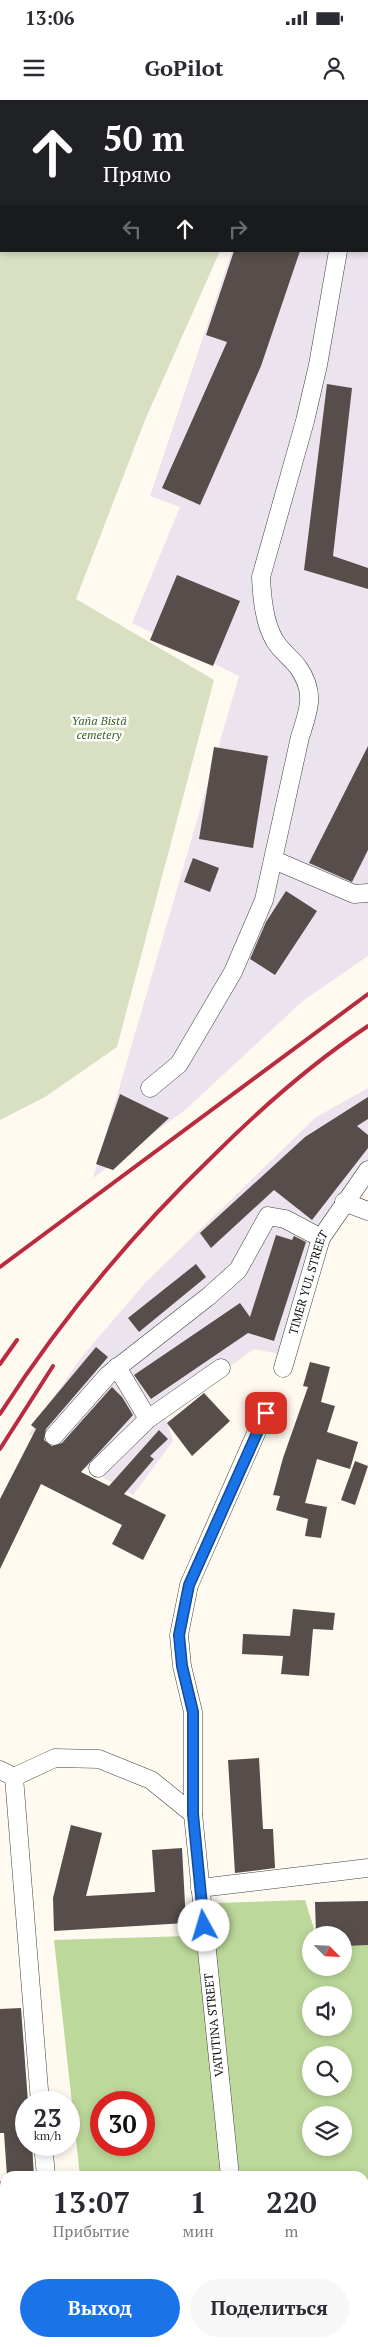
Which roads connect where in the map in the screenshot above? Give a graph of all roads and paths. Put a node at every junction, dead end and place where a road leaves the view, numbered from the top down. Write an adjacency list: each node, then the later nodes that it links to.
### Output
1 (338, 252): 2 (street)
2 (274, 860): 3 (street); 4 (street)
3 (368, 893)
4 (150, 1088)
5 (368, 1170): 6 (street, TIMER YUL STREET)
6 (344, 1202): 7 (street); 8 (street, TIMER YUL STREET)
7 (368, 1211)
8 (321, 1238): 9 (street); 11 (street, TIMER YUL STREET)
9 (117, 1367): 13 (street); 14 (street)
10 (221, 1368): 13 (street)
11 (283, 1368)
12 (266, 1413): 17 (street, VATUTINA STREET)
13 (148, 1419): 15 (street)
14 (54, 1436)
15 (98, 1468)
16 (7, 1773): 17 (street); 20 (street)
17 (193, 1814): 19 (street, VATUTINA STREET)
18 (368, 1868): 19 (street)
19 (200, 1888): 23 (street, VATUTINA STREET)
20 (39, 2091)
21 (44, 2156): 22 (street)
22 (46, 2171)
23 (229, 2171)

